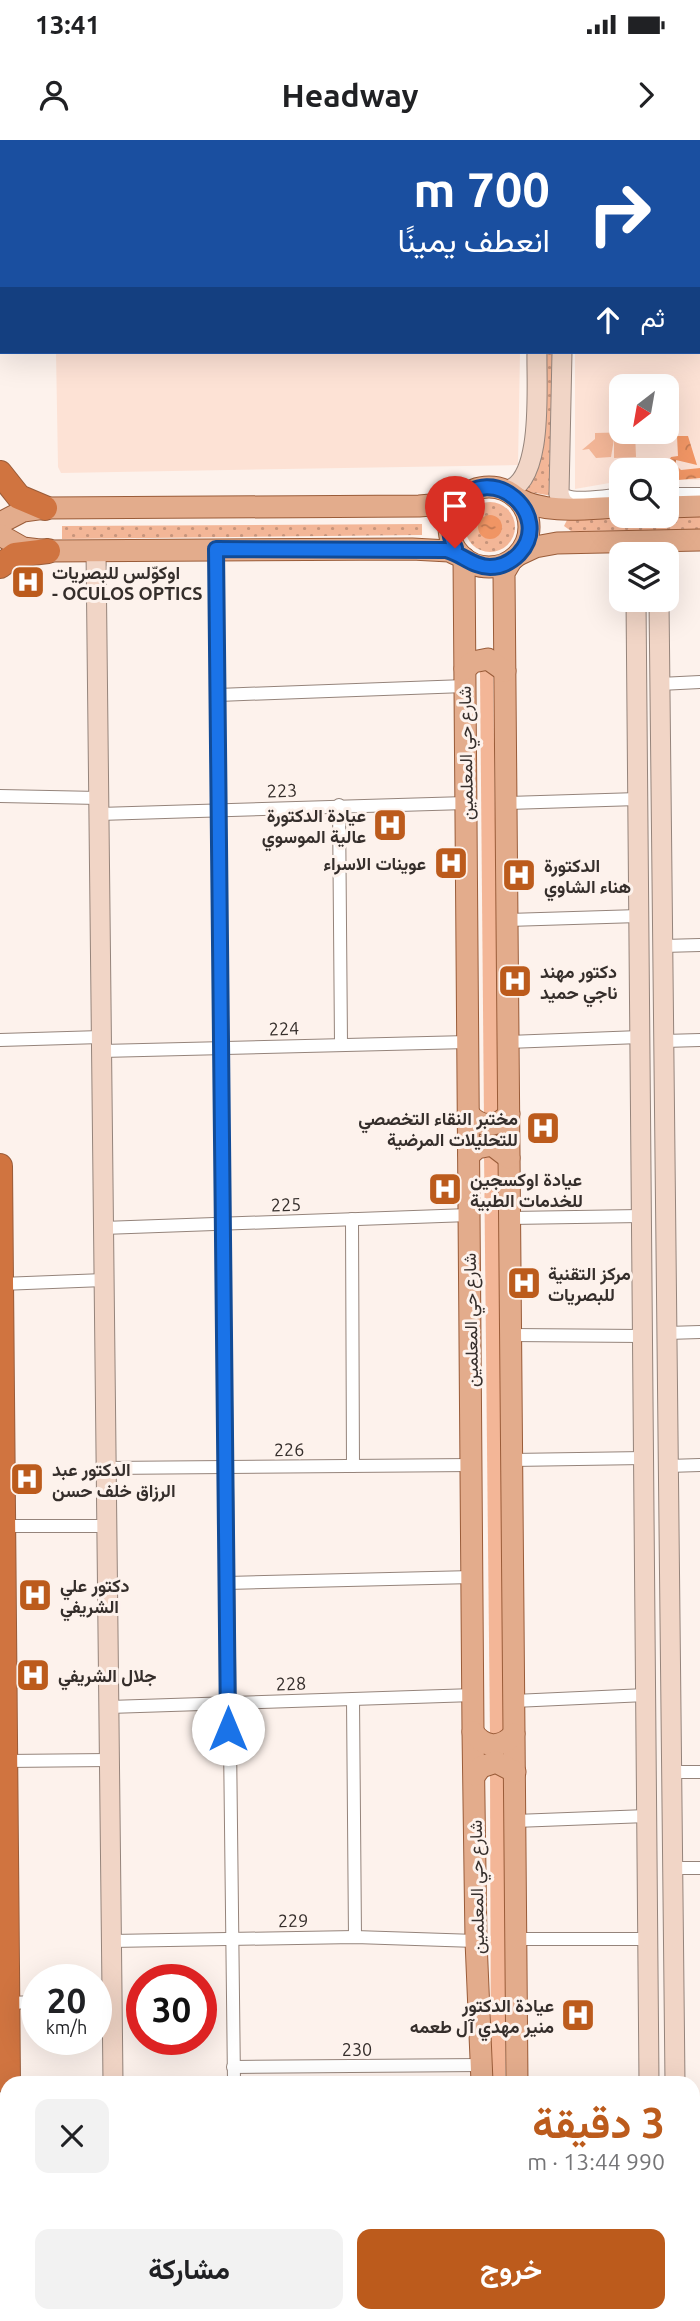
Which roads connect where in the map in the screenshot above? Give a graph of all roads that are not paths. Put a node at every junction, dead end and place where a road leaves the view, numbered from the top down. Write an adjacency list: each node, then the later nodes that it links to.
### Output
1 (537, 354): 5 (street)
2 (562, 354): 4 (street)
3 (0, 473): 13 (highway)
4 (559, 487): 9 (street); 14 (street)
5 (511, 494): 8 (main road); 14 (main road); 25 (main road)
6 (679, 494): 7 (street)
7 (700, 494)
8 (465, 496): 13 (main road); 24 (main road)
9 (609, 496)
10 (700, 506): 12 (main road)
11 (609, 507): 14 (main road)
12 (679, 507)
13 (45, 508): 15 (main road)
14 (569, 508)
15 (20, 512): 16 (main road); 17 (main road)
16 (0, 523)
17 (7, 540): 22 (main road)
18 (700, 540): 19 (main road)
19 (679, 544)
20 (609, 546): 25 (main road)
21 (216, 549): 23 (main road); 24 (main road); 33 (street)
22 (48, 551): 23 (main road); 26 (highway)
23 (96, 551): 39 (street)
24 (464, 558): 25 (main road); 30 (main road, شارع حي المعلمين)
25 (514, 558): 29 (main road)
26 (0, 566)
27 (636, 612): 35 (street)
28 (659, 612): 32 (street)
29 (505, 671): 30 (main road); 37 (main road)
30 (465, 678): 33 (street); 36 (main road, شارع حي المعلمين)
31 (700, 682): 32 (street)
32 (660, 684): 44 (street)
33 (218, 695): 40 (street)
34 (0, 796): 39 (street, 223)
35 (638, 799): 37 (street); 41 (street)
36 (466, 803): 38 (street, 223); 54 (main road, شارع حي المعلمين)
37 (506, 803): 42 (main road)
38 (339, 805): 40 (street, 223); 56 (street)
39 (99, 806): 40 (street, 223); 55 (street)
40 (219, 809): 57 (street)
41 (639, 916): 42 (street); 45 (street)
42 (507, 920): 52 (main road)
43 (700, 945): 44 (street)
44 (663, 946): 46 (street)
45 (639, 976): 46 (street); 47 (street)
46 (663, 976): 48 (street)
47 (639, 1007): 48 (street); 49 (street)
48 (663, 1007): 53 (street)
49 (640, 1037): 52 (street); 64 (street)
50 (0, 1040): 55 (street, 224)
51 (700, 1040): 53 (street)
52 (508, 1041): 59 (main road)
53 (664, 1041): 72 (street)
54 (468, 1042): 56 (street, 224); 58 (main road, شارع حي المعلمين)
55 (101, 1044): 57 (street, 224); 68 (street)
56 (341, 1044): 57 (street, 224)
57 (221, 1047): 67 (street)
58 (468, 1114): 59 (main road); 60 (main road, شارع حي المعلمين)
59 (509, 1114): 61 (main road)
60 (469, 1155): 61 (main road); 63 (main road, شارع حي المعلمين)
61 (509, 1158): 65 (main road)
62 (0, 1166): 70 (highway)
63 (469, 1215): 66 (street, 225); 81 (main road, شارع حي المعلمين)
64 (641, 1216): 65 (street); 74 (street)
65 (510, 1218): 73 (main road)
66 (352, 1219): 67 (street, 225); 83 (street)
67 (223, 1224): 68 (street, 225); 85 (street)
68 (103, 1228): 69 (street)
69 (104, 1280): 70 (street); 86 (street)
70 (1, 1284): 87 (highway)
71 (700, 1332): 72 (street)
72 (667, 1333): 75 (street)
73 (511, 1335): 74 (street); 80 (main road)
74 (642, 1336): 76 (street)
75 (667, 1370): 76 (street); 78 (street)
76 (643, 1373): 77 (street)
77 (643, 1404): 78 (street); 79 (street)
78 (668, 1404): 84 (street)
79 (644, 1458): 80 (street); 92 (street)
80 (512, 1461): 94 (main road)
81 (472, 1465): 83 (street, 226); 89 (main road, شارع حي المعلمين)
82 (700, 1465): 84 (street)
83 (353, 1466): 85 (street, 226)
84 (668, 1466): 102 (street)
85 (226, 1467): 86 (street, 226); 90 (street)
86 (106, 1468): 88 (street)
87 (4, 1526): 88 (street); 100 (highway)
88 (107, 1526): 96 (street)
89 (472, 1577): 90 (street); 91 (main road, شارع حي المعلمين)
90 (227, 1583): 95 (street)
91 (474, 1695): 93 (street, 228); 97 (main road, شارع حي المعلمين)
92 (646, 1695): 94 (street); 105 (street)
93 (354, 1699): 95 (street, 228); 109 (street)
94 (514, 1701): 98 (main road)
95 (228, 1703): 96 (street, 228); 110 (street)
96 (109, 1707): 99 (street)
97 (473, 1732): 98 (main road); 104 (main road, شارع حي المعلمين)
98 (514, 1734): 101 (main road)
99 (109, 1760): 100 (street); 113 (street)
100 (5, 1761): 117 (highway)
101 (515, 1772): 104 (main road); 106 (main road)
102 (672, 1772): 103 (street); 107 (street)
103 (700, 1772)
104 (475, 1775): 114 (main road, شارع حي المعلمين)
105 (647, 1816): 106 (street); 112 (street)
106 (515, 1821): 111 (main road)
107 (673, 1868): 108 (street); 116 (street)
108 (700, 1868)
109 (355, 1937): 110 (street, 229); 114 (street, 229)
110 (230, 1938): 113 (street, 229); 123 (street)
111 (516, 1938): 112 (street); 128 (main road)
112 (648, 1939): 119 (street)
113 (111, 1941): 115 (street)
114 (476, 1941): 124 (main road, شارع حي المعلمين)
115 (108, 1964)
116 (674, 2002): 119 (street); 121 (street)
117 (7, 2003): 118 (street); 125 (highway)
118 (21, 2003)
119 (649, 2003): 120 (street)
120 (649, 2037): 121 (street); 129 (street)
121 (675, 2037): 130 (street)
122 (110, 2055): 126 (street)
123 (233, 2067): 124 (street, 230); 127 (street)
124 (482, 2074)
125 (8, 2076)
126 (112, 2076)
127 (233, 2076)
128 (517, 2076)
129 (649, 2076)
130 (675, 2076)

